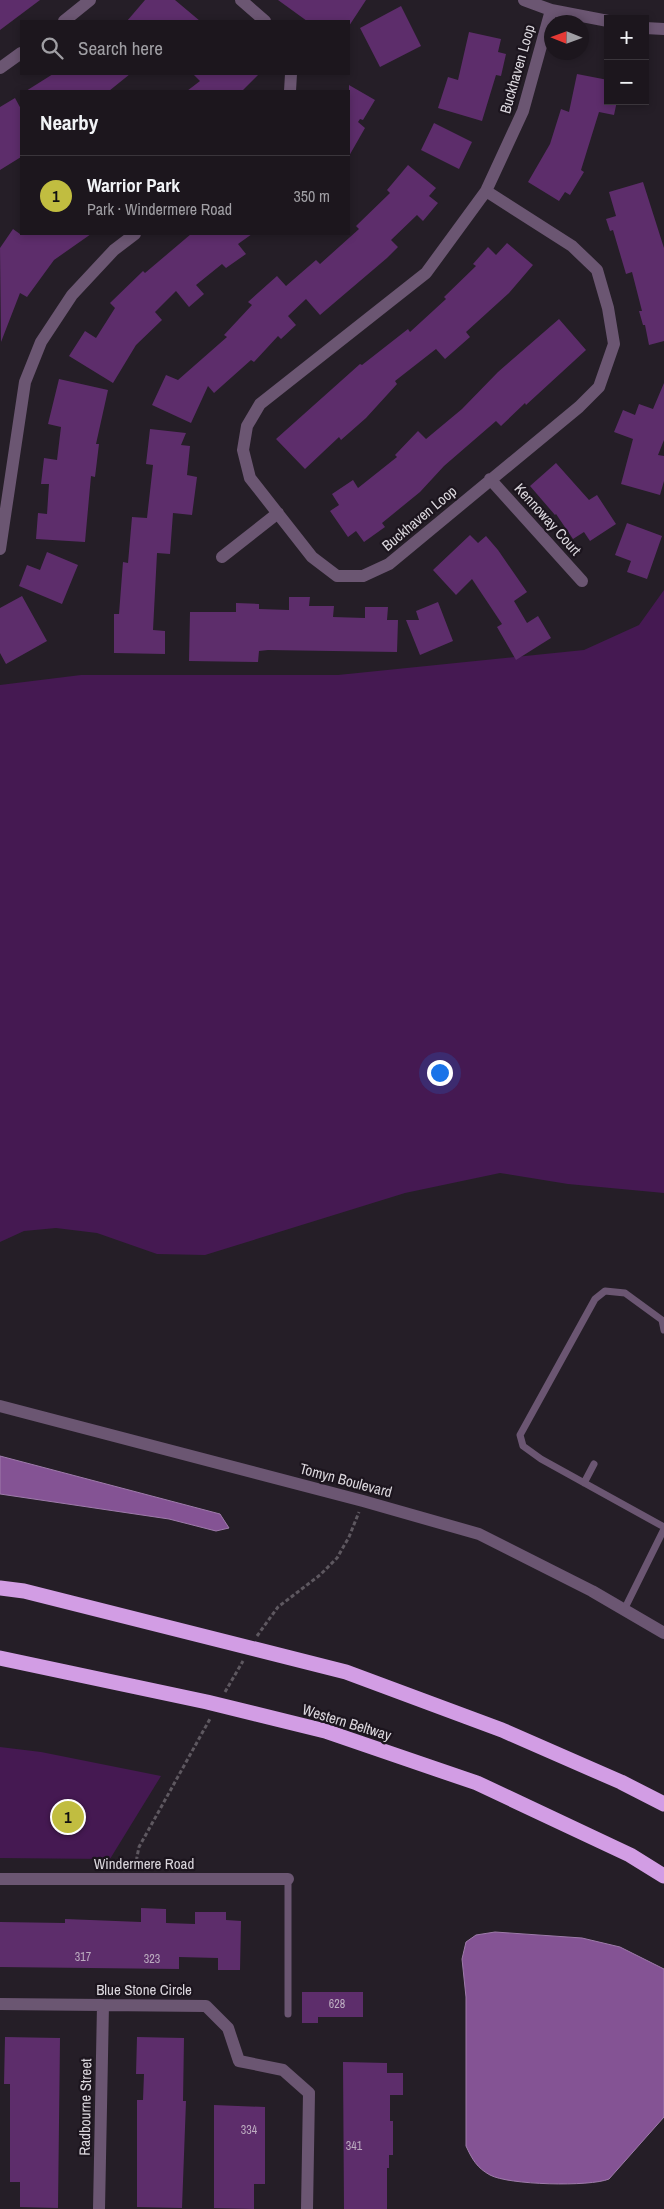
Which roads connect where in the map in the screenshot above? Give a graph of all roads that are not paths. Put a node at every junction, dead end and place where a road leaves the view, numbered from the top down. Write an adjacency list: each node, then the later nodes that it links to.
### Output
1 (90, 0): 5 (street)
2 (241, 0): 6 (street)
3 (524, 0): 4 (street)
4 (550, 10): 7 (street); 14 (street, Buckhaven Loop)
5 (65, 20)
6 (264, 20)
7 (604, 20)
8 (649, 28): 9 (street)
9 (664, 28)
10 (20, 54): 11 (street)
11 (0, 68)
12 (291, 75): 13 (street)
13 (290, 90)
14 (486, 191): 16 (street, Buckhaven Loop); 17 (street, Buckhaven Loop)
15 (134, 235): 18 (street)
16 (490, 479): 17 (street, Buckhaven Loop); 20 (street, Kennoway Court)
17 (278, 513): 19 (street)
18 (0, 549)
19 (222, 557)
20 (582, 581)
21 (664, 1330): 24 (lane)
22 (0, 1406): 27 (street, Tomyn Boulevard)
23 (594, 1464): 24 (lane)
24 (584, 1483): 25 (lane)
25 (664, 1528): 27 (lane)
26 (0, 1588): 30 (highway)
27 (624, 1610): 28 (street, Tomyn Boulevard)
28 (664, 1633)
29 (0, 1658): 31 (highway, Western Beltway)
30 (664, 1804)
31 (664, 1876)
32 (0, 1879): 33 (street, Windermere Road)
33 (288, 1879): 36 (lane)
34 (0, 2004): 35 (street, Blue Stone Circle)
35 (103, 2005): 37 (street, Radbourne Street); 38 (street, Blue Stone Circle)
36 (288, 2014)
37 (99, 2209)
38 (307, 2209)

